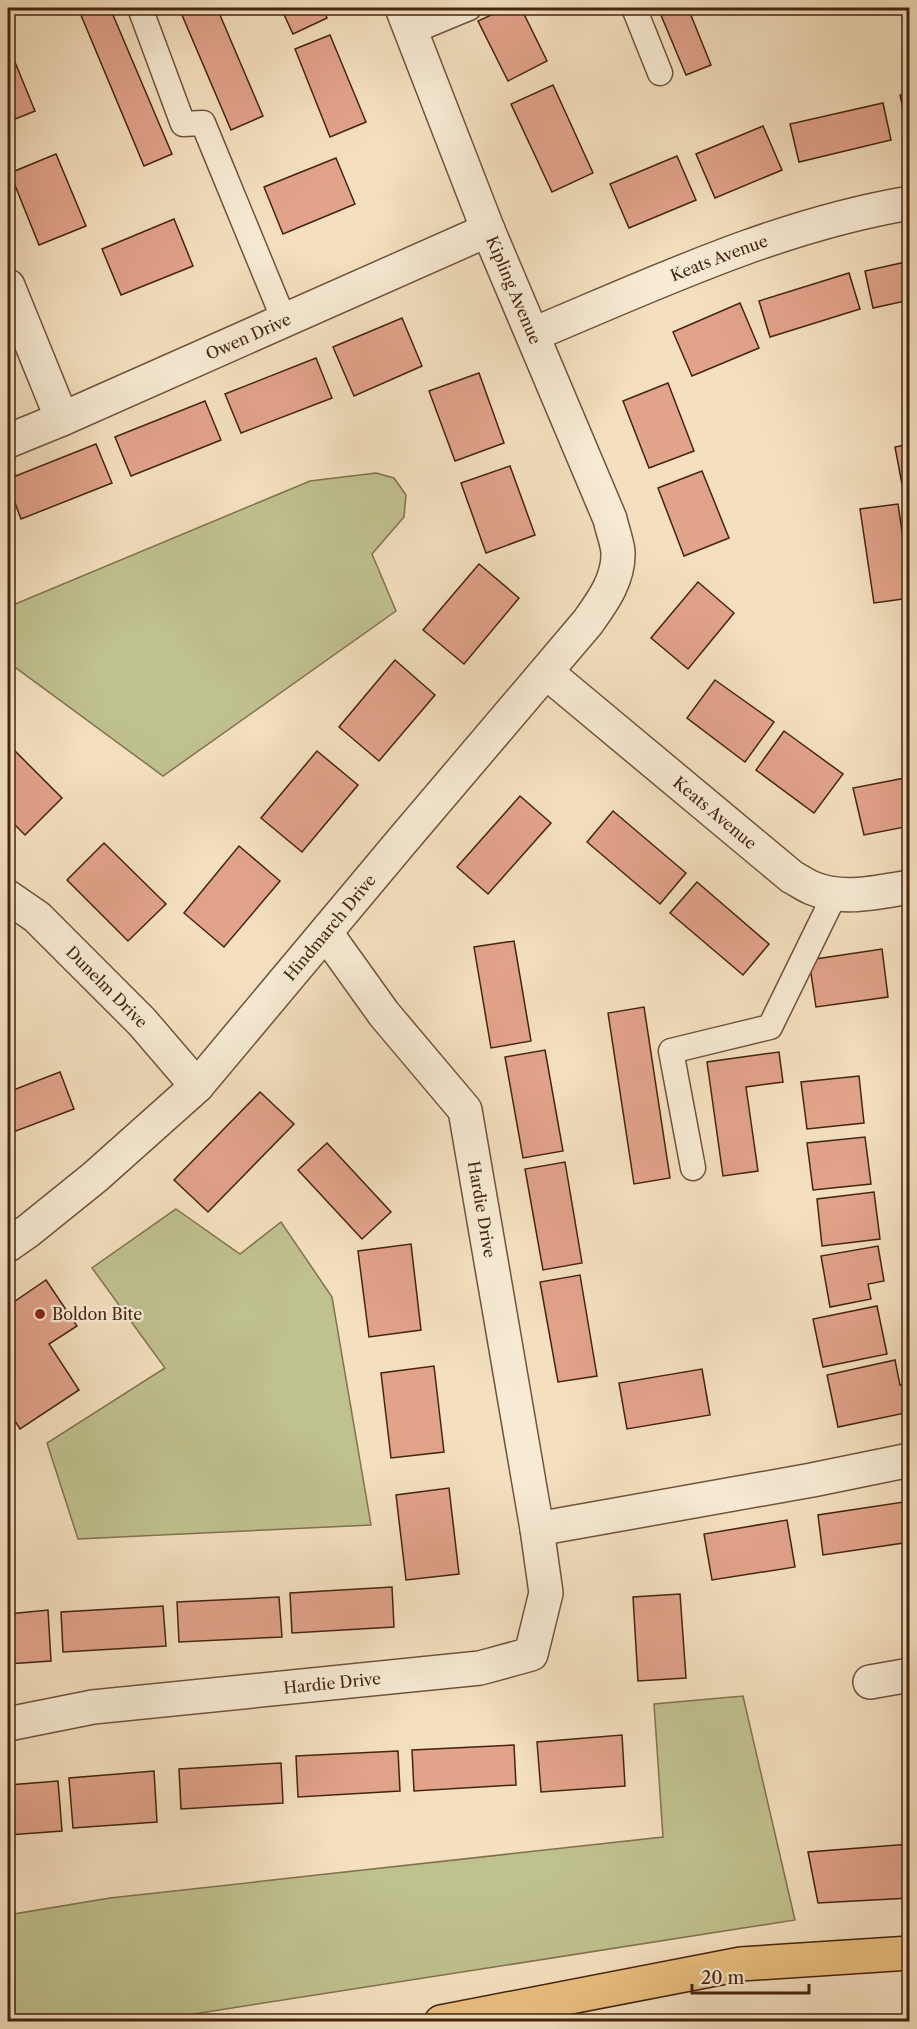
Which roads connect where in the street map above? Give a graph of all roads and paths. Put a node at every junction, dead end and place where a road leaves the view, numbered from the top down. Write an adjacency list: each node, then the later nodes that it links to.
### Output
1 (140, 8): 9 (lane)
2 (469, 8): 4 (lane)
3 (634, 8): 5 (lane)
4 (406, 20): 7 (street, Kipling Avenue)
5 (660, 73)
6 (909, 203): 10 (street, Keats Avenue)
7 (488, 230): 9 (street, Owen Drive); 10 (street, Kipling Avenue)
8 (8, 286): 11 (street)
9 (284, 320): 11 (street, Owen Drive)
10 (534, 334): 13 (street, Kipling Avenue)
11 (62, 419): 12 (street, Owen Drive)
12 (8, 441)
13 (616, 574): 14 (street, Hindmarch Drive)
14 (546, 672): 16 (street, Keats Avenue); 18 (street, Hindmarch Drive)
15 (909, 887): 16 (street, Keats Avenue)
16 (835, 894): 20 (lane)
17 (8, 897): 19 (street, Dunelm Drive)
18 (326, 933): 19 (street, Hindmarch Drive); 23 (street, Hardie Drive)
19 (197, 1086): 21 (street, Hindmarch Drive)
20 (693, 1168)
21 (8, 1245)
22 (909, 1460): 23 (street)
23 (537, 1529): 26 (street, Hardie Drive)
24 (909, 1675): 25 (street)
25 (870, 1682)
26 (8, 1724)
27 (909, 1953): 28 (main road)
28 (441, 2022)

